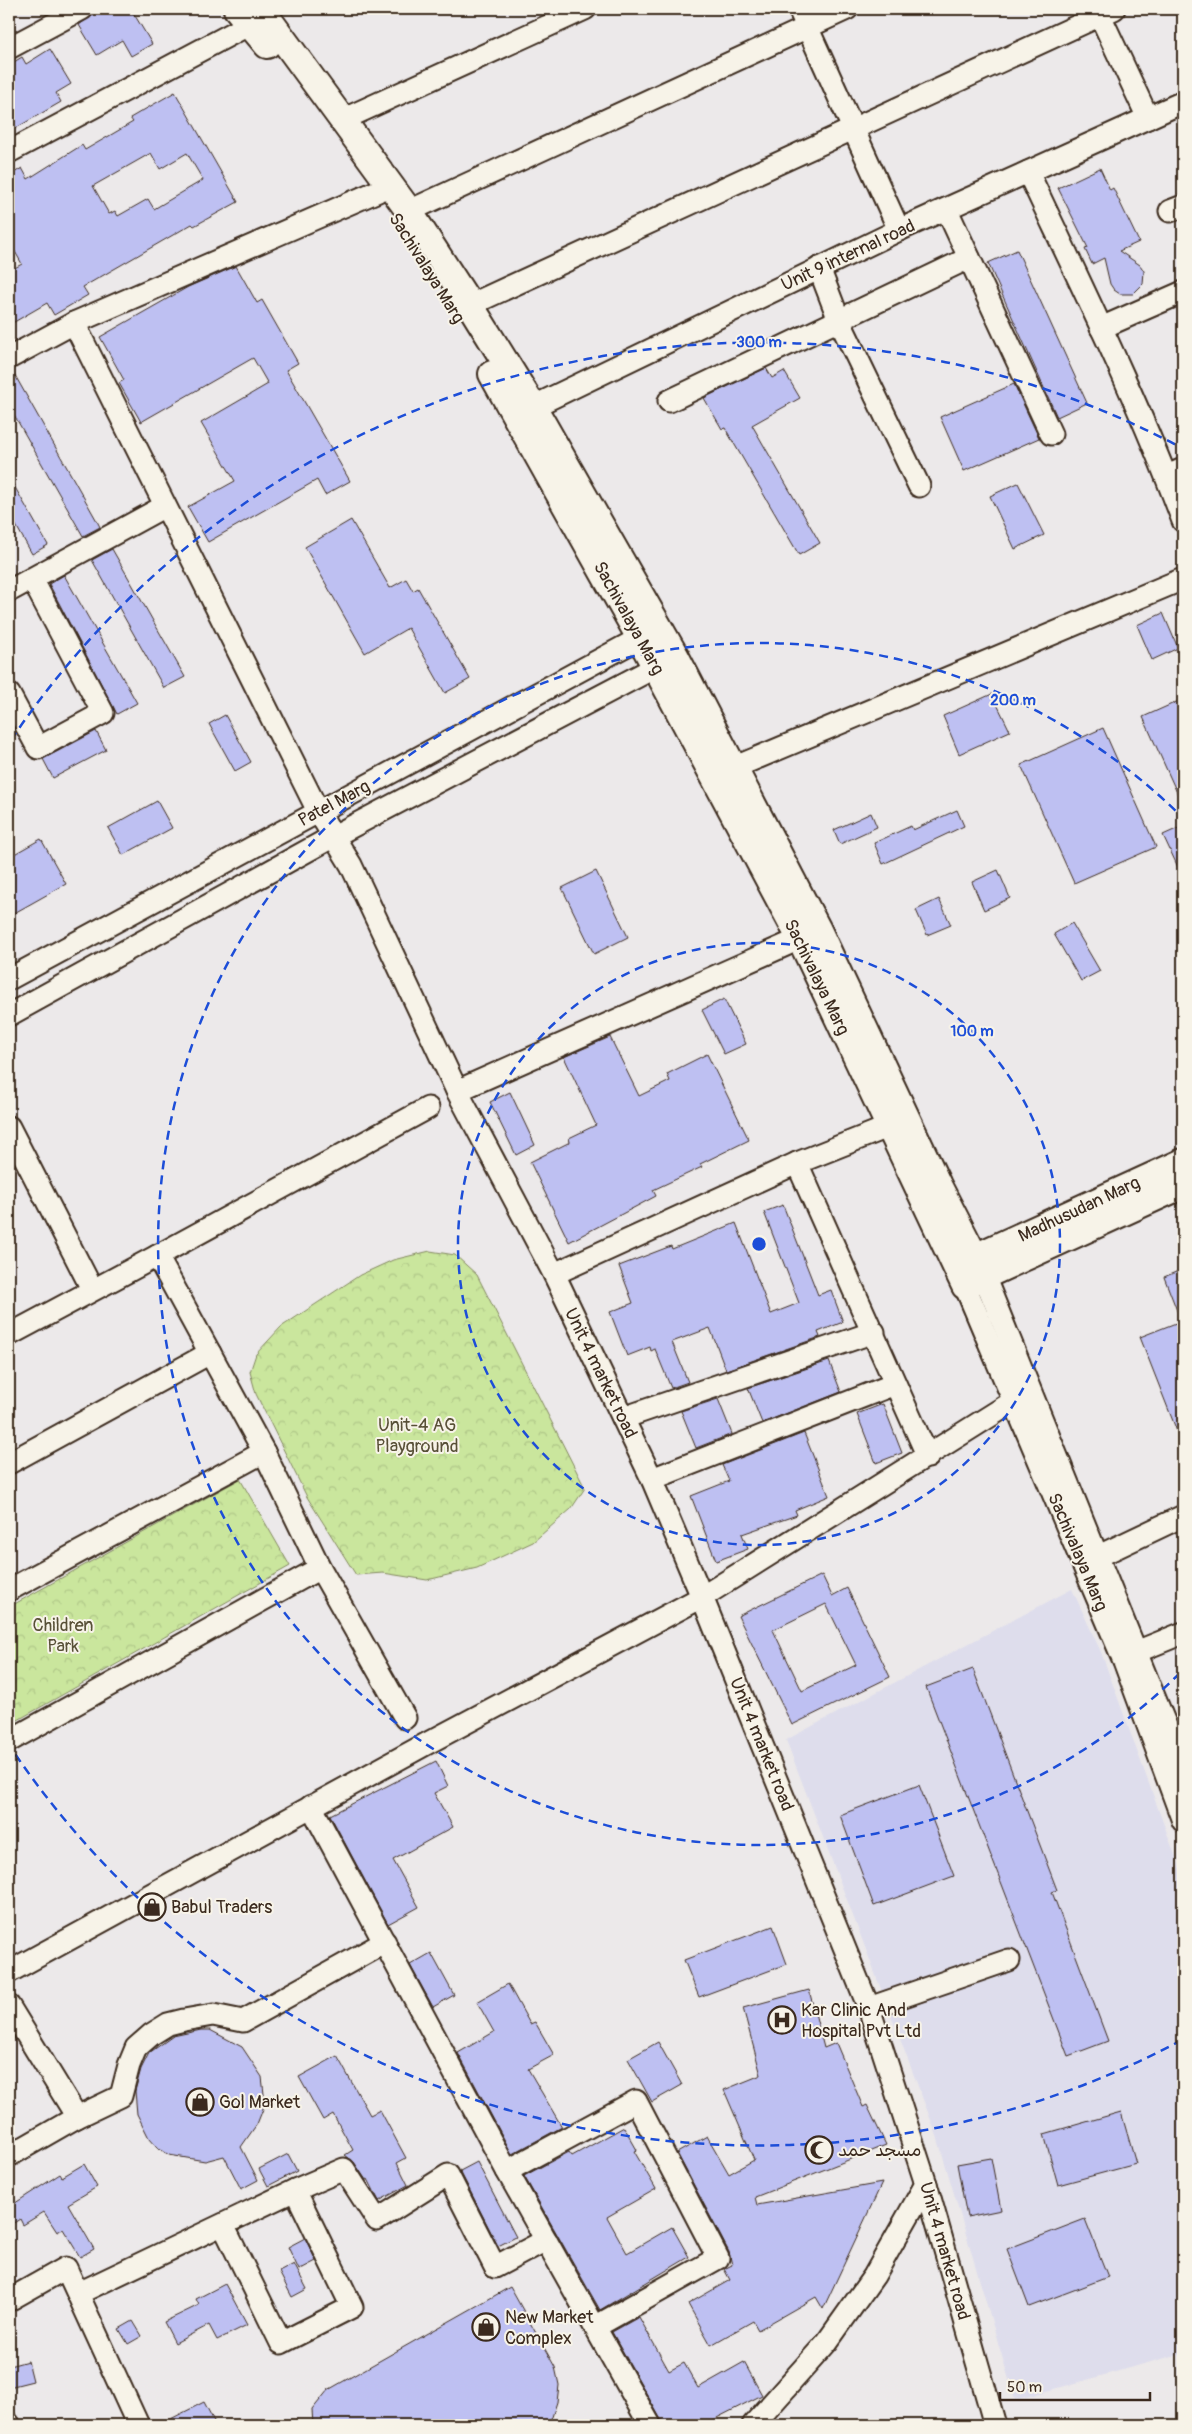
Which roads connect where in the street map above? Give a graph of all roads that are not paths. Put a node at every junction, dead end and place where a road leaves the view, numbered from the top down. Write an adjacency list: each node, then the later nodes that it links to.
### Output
1 (82, 9): 7 (street)
2 (585, 9): 10 (street)
3 (848, 9): 6 (street)
4 (1104, 11): 9 (street); 11 (street)
5 (256, 12): 10 (main road, Sachivalaya Marg); 12 (street); 14 (main road, Sachivalaya Marg)
6 (804, 18): 11 (street); 16 (street)
7 (9, 48)
8 (1183, 102): 9 (street, Unit 9 internal road)
9 (1148, 118): 13 (street, Unit 9 internal road)
10 (344, 119): 16 (main road, Sachivalaya Marg)
11 (855, 128): 17 (street); 21 (street)
12 (9, 152)
13 (1028, 172): 15 (street, Unit 9 internal road); 24 (street)
14 (378, 192): 23 (street); 27 (main road, Sachivalaya Marg)
15 (947, 210): 17 (street, Unit 9 internal road); 18 (street)
16 (409, 211): 21 (main road, Sachivalaya Marg)
17 (899, 230): 19 (street, Unit 9 internal road)
18 (969, 258): 22 (street); 28 (street)
19 (819, 268): 22 (street); 27 (street, Unit 9 internal road)
20 (1183, 292): 24 (street)
21 (470, 305): 27 (main road, Sachivalaya Marg)
22 (839, 320): 26 (street); 30 (street)
23 (74, 323): 25 (street); 31 (street, Unit 4 market road)
24 (1101, 328): 29 (street)
25 (9, 358)
26 (668, 401)
27 (524, 410): 36 (main road, Sachivalaya Marg)
28 (1051, 434)
29 (1175, 473): 32 (street)
30 (919, 486)
31 (165, 506): 33 (street); 40 (street, Unit 4 market road)
32 (1183, 521)
33 (32, 579): 35 (street); 38 (street)
34 (1183, 579): 39 (street)
35 (9, 591)
36 (650, 633): 37 (main road, Sachivalaya Marg); 40 (street, Patel Marg)
37 (666, 662): 39 (main road, Sachivalaya Marg); 41 (street, Patel Marg); 42 (main road, Sachivalaya Marg)
38 (9, 694)
39 (733, 768): 42 (main road, Sachivalaya Marg)
40 (318, 811): 41 (street, Unit 4 market road); 43 (street, Patel Marg)
41 (334, 836): 44 (street, Patel Marg); 45 (street, Unit 4 market road)
42 (810, 935): 45 (street); 47 (main road, Sachivalaya Marg)
43 (9, 979)
44 (9, 1015)
45 (457, 1092): 55 (street, Unit 4 market road)
46 (428, 1108): 53 (street)
47 (898, 1121): 51 (street); 54 (main road, Sachivalaya Marg)
48 (9, 1126): 49 (street)
49 (16, 1155): 56 (street)
50 (1183, 1162): 54 (main road, Madhusudan Marg)
51 (796, 1163): 55 (street); 57 (street)
52 (1183, 1184): 54 (main road, Madhusudan Marg)
53 (157, 1256): 56 (street); 59 (street)
54 (970, 1271): 61 (street, Sachivalaya Marg); 68 (street, Sachivalaya Marg)
55 (554, 1274): 62 (street, Unit 4 market road)
56 (92, 1290): 58 (street)
57 (874, 1332): 60 (street); 62 (street)
58 (9, 1335)
59 (210, 1353): 63 (street); 65 (street)
60 (895, 1384): 64 (street); 66 (street)
61 (1014, 1401): 64 (street); 68 (street, Sachivalaya Marg)
62 (623, 1418): 66 (street, Unit 4 market road)
63 (264, 1452): 69 (street); 70 (street)
64 (928, 1457): 71 (street)
65 (9, 1463)
66 (652, 1478): 71 (street, Unit 4 market road)
67 (1183, 1516): 68 (street)
68 (1091, 1559): 73 (street, Sachivalaya Marg); 78 (street, Sachivalaya Marg)
69 (320, 1568): 74 (street); 75 (street)
70 (9, 1590)
71 (702, 1598): 77 (street); 83 (street, Unit 4 market road)
72 (1183, 1633): 73 (street)
73 (1136, 1652): 76 (street, Sachivalaya Marg)
74 (405, 1718)
75 (9, 1741)
76 (1183, 1768)
77 (311, 1806): 79 (street); 81 (street)
78 (1183, 1821)
79 (385, 1942): 84 (street); 86 (street)
80 (1009, 1960): 83 (street)
81 (9, 1972)
82 (9, 2006): 84 (street)
83 (870, 2008): 87 (street, Unit 4 market road)
84 (77, 2117): 85 (street)
85 (9, 2156)
86 (507, 2171): 90 (street); 93 (street)
87 (926, 2184): 96 (street); 97 (street, Unit 4 market road)
88 (295, 2190): 89 (street); 89 (street); 90 (street)
89 (223, 2225): 91 (street)
90 (546, 2240): 93 (street)
91 (79, 2293): 92 (street); 94 (street)
92 (9, 2300)
93 (595, 2327): 95 (street)
94 (138, 2425)
95 (650, 2425)
96 (753, 2425)
97 (995, 2425)

